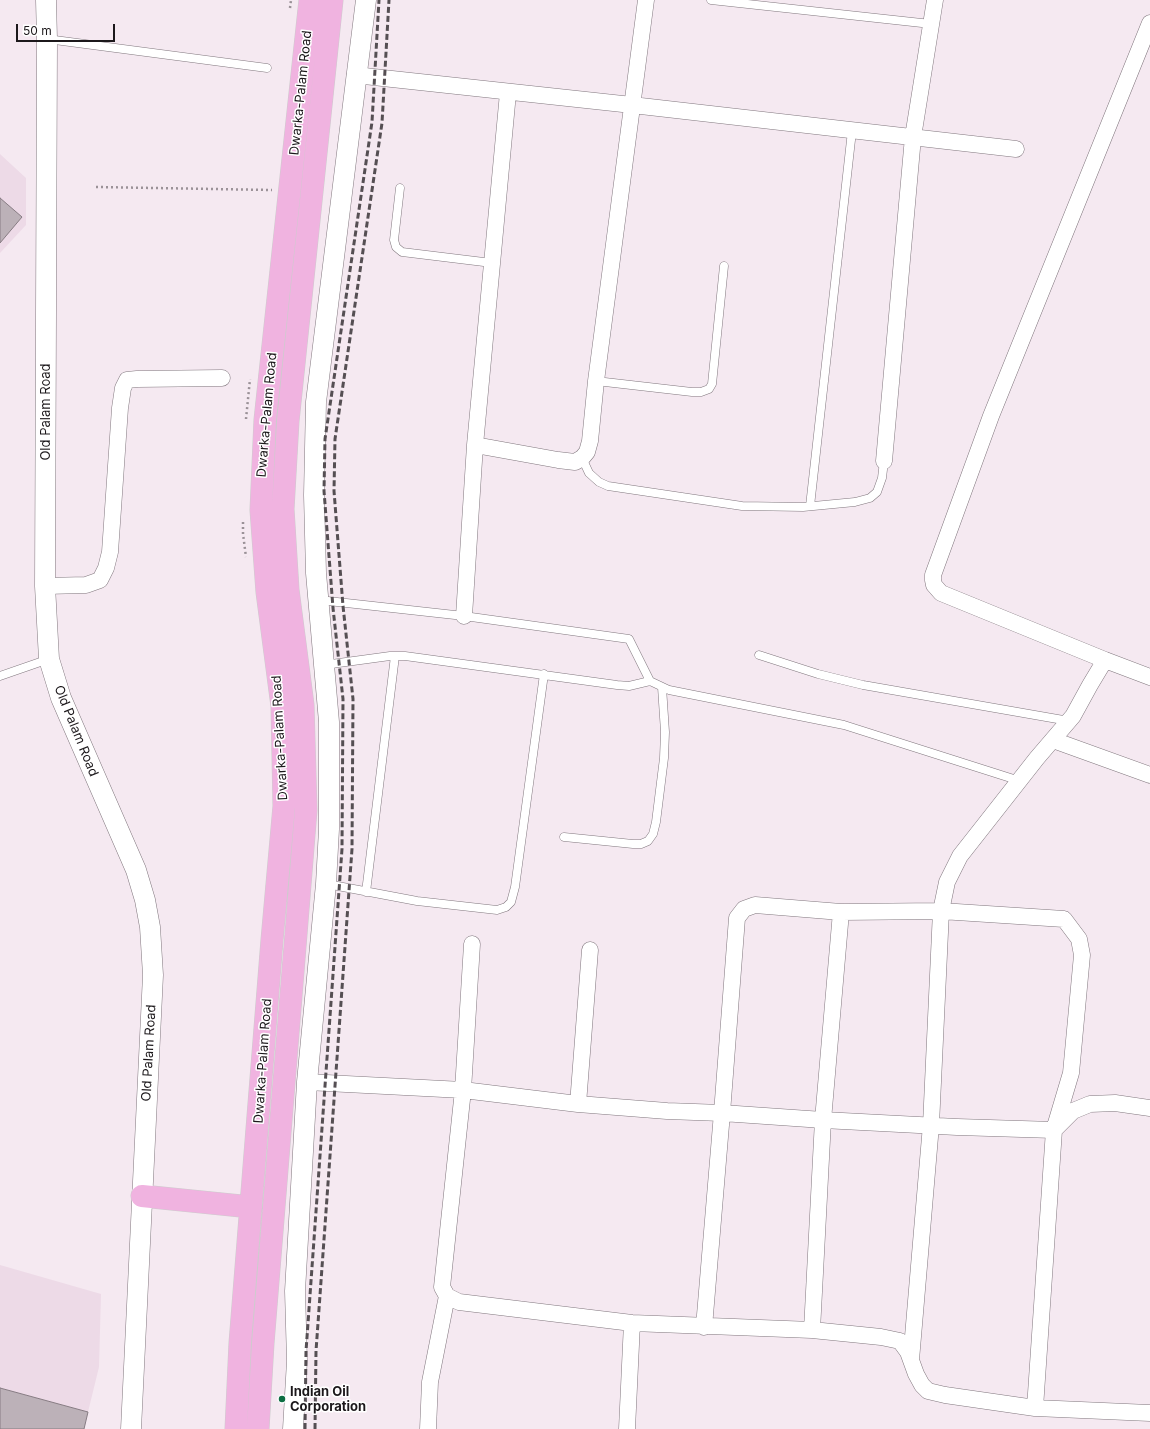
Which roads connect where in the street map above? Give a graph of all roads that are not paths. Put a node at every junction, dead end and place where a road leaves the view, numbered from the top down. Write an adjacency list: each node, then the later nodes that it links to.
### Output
1 (46, 0): 10 (street, Old Palam Road)
2 (310, 0): 60 (main road, Dwarka-Palam Road)
3 (332, 0): 70 (main road, Dwarka-Palam Road)
4 (366, 0): 12 (street)
5 (646, 0): 14 (street)
6 (710, 0): 9 (lane)
7 (934, 0): 9 (street)
8 (1150, 23): 33 (street)
9 (931, 24): 16 (street)
10 (47, 39): 11 (lane); 27 (street, Old Palam Road)
11 (267, 68)
12 (355, 76): 13 (street); 28 (street)
13 (508, 93): 14 (street); 19 (street)
14 (632, 105): 15 (street); 22 (street)
15 (852, 130): 16 (street); 26 (lane)
16 (913, 137): 17 (street); 25 (street)
17 (1016, 149)
18 (400, 188): 19 (lane)
19 (492, 263): 23 (street)
20 (724, 266): 22 (lane)
21 (222, 378): 27 (street)
22 (596, 381): 24 (street)
23 (475, 445): 24 (street); 29 (street)
24 (582, 458): 26 (lane)
25 (884, 461): 26 (lane)
26 (810, 506)
27 (45, 586): 32 (street, Old Palam Road)
28 (318, 600): 29 (lane); 34 (street)
29 (464, 616): 38 (lane)
30 (759, 655): 40 (lane)
31 (395, 656): 34 (lane); 35 (lane); 46 (lane)
32 (49, 659): 36 (lane); 59 (street, Old Palam Road)
33 (1105, 660): 37 (street); 40 (street)
34 (324, 664): 45 (street)
35 (544, 674): 38 (lane); 46 (lane)
36 (0, 676)
37 (1150, 677)
38 (650, 681): 39 (lane)
39 (662, 687): 43 (lane); 44 (lane)
40 (1069, 721): 41 (street)
41 (1053, 740): 42 (street); 43 (street)
42 (1150, 776)
43 (1020, 780): 47 (street)
44 (564, 837)
45 (326, 884): 46 (lane); 51 (street)
46 (366, 892)
47 (941, 911): 48 (street); 57 (street); 58 (street)
48 (841, 912): 55 (street); 56 (street)
49 (472, 944): 52 (street)
50 (590, 950): 53 (street)
51 (307, 1082): 52 (street); 71 (street)
52 (463, 1090): 53 (street); 61 (street)
53 (578, 1104): 55 (street)
54 (1150, 1108): 58 (street)
55 (722, 1113): 56 (street); 63 (street)
56 (823, 1120): 57 (street); 64 (street)
57 (931, 1125): 58 (street); 65 (street)
58 (1054, 1130): 66 (street)
59 (142, 1196): 60 (main road); 68 (street, Old Palam Road)
60 (251, 1207): 69 (main road, Dwarka-Palam Road)
61 (447, 1296): 62 (street); 72 (street)
62 (632, 1323): 63 (street); 73 (street)
63 (704, 1326): 64 (street)
64 (812, 1330): 65 (street)
65 (911, 1360): 66 (street)
66 (1035, 1408): 67 (street)
67 (1150, 1413)
68 (132, 1429)
69 (236, 1429)
70 (258, 1429)
71 (293, 1429)
72 (428, 1429)
73 (627, 1429)

